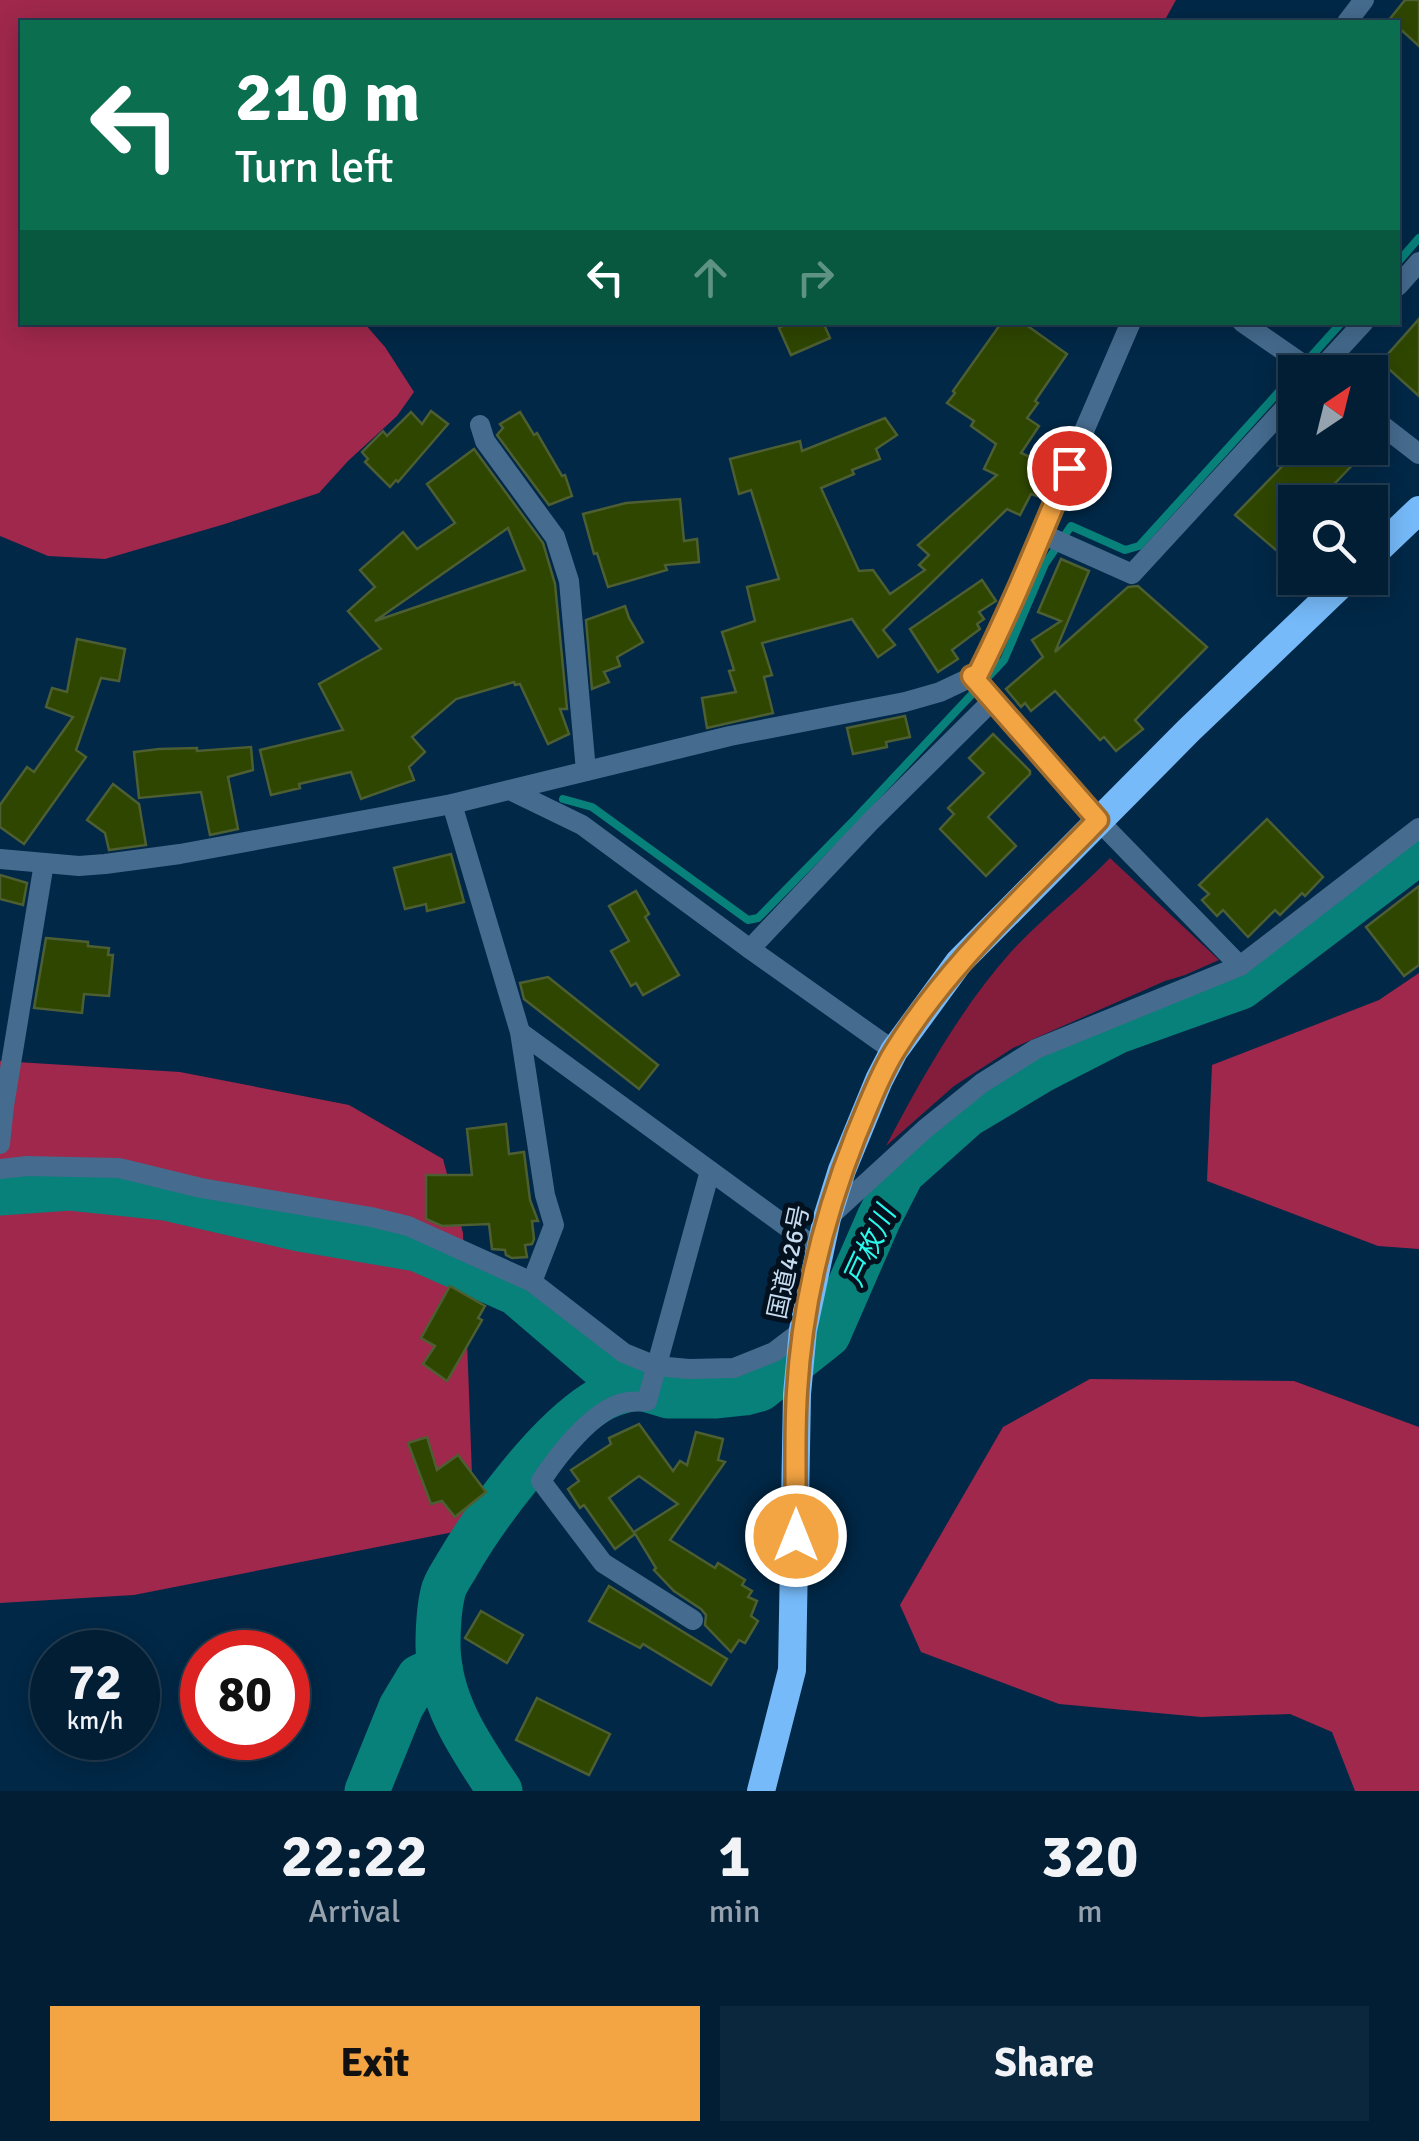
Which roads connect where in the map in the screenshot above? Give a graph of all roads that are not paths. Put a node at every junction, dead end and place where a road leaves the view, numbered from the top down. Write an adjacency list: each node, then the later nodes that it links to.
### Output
1 (1364, 0): 2 (street)
2 (1349, 20)
3 (1419, 262): 4 (street)
4 (1400, 284)
5 (1130, 325): 15 (street)
6 (1246, 325): 8 (street)
7 (1361, 325): 9 (street)
8 (1291, 355)
9 (1332, 355)
10 (1278, 415): 15 (street)
11 (480, 424): 20 (street)
12 (1388, 430): 13 (street)
13 (1419, 454)
14 (1419, 510): 16 (highway)
15 (1040, 532): 18 (street)
16 (1388, 540)
17 (1330, 595): 23 (highway, 国道426号)
18 (972, 676): 19 (street); 20 (street)
19 (993, 700): 23 (street); 27 (street)
20 (586, 771): 21 (street)
21 (510, 790): 22 (street); 27 (street)
22 (452, 804): 26 (street); 29 (street)
23 (1098, 820): 28 (street); 30 (highway, 国道426号)
24 (1419, 828): 28 (street)
25 (0, 860): 26 (street)
26 (44, 863): 31 (street)
27 (750, 949): 30 (street)
28 (1240, 966): 34 (street)
29 (520, 1032): 33 (street); 36 (street)
30 (894, 1051): 34 (highway, 国道426号)
31 (0, 1144)
32 (0, 1170): 36 (street)
33 (710, 1170): 35 (street); 38 (street)
34 (827, 1218): 35 (highway, 国道426号)
35 (820, 1251): 37 (highway, 国道426号)
36 (532, 1282): 38 (street)
37 (802, 1338): 38 (street); 40 (highway, 国道426号)
38 (656, 1366): 39 (street)
39 (693, 1620)
40 (762, 1791)

